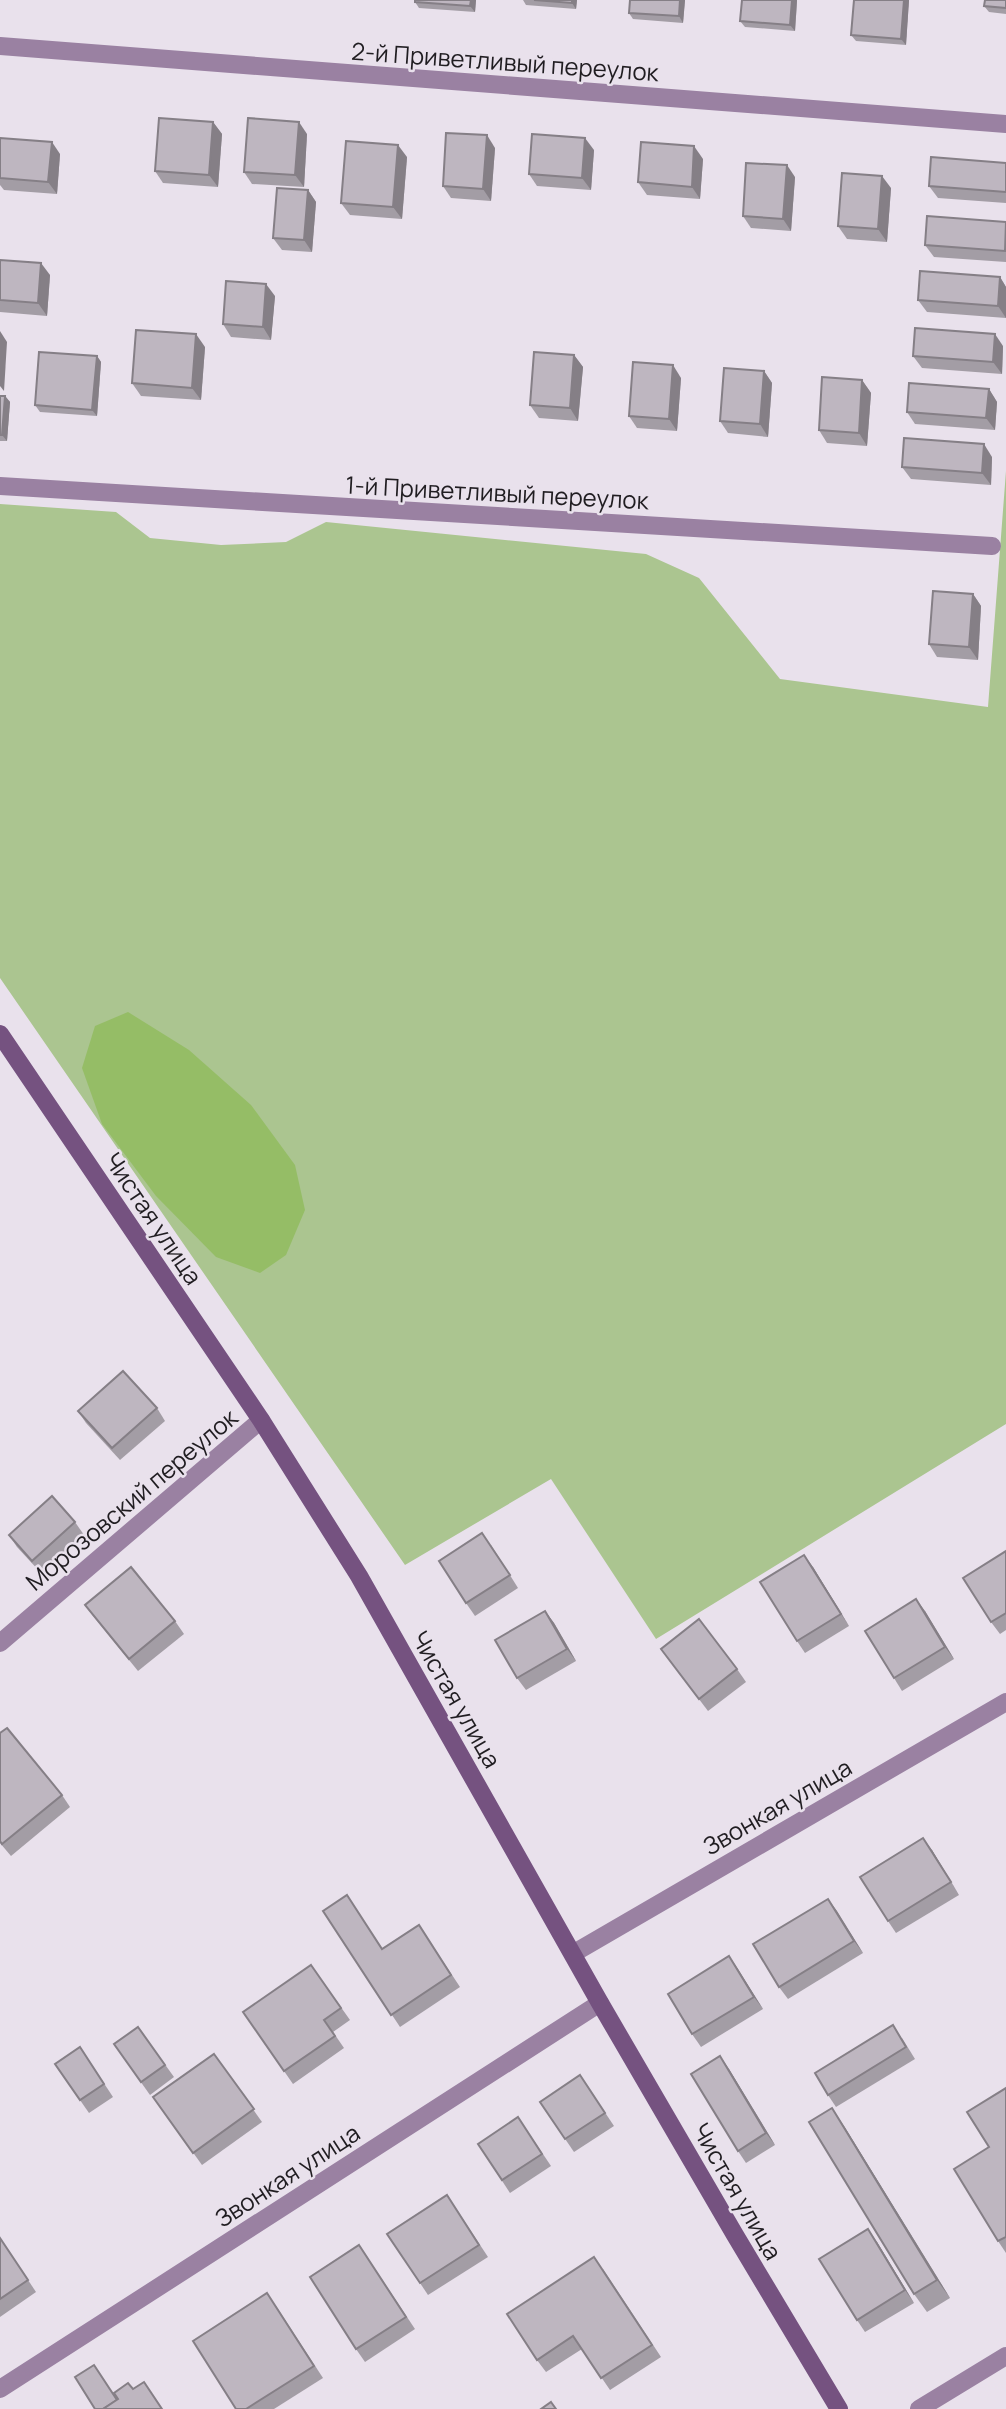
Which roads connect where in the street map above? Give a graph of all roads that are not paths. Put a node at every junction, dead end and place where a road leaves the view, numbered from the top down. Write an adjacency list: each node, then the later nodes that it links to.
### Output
1 (0, 46): 2 (street, 2-й Приветливый переулок)
2 (1006, 124)
3 (0, 486): 4 (street, 1-й Приветливый переулок)
4 (992, 546)
5 (0, 1034): 6 (street, Чистая улица)
6 (261, 1420): 7 (street, Морозовский переулок); 9 (street, Чистая улица)
7 (0, 1643)
8 (1006, 1702): 9 (street, Звонкая улица)
9 (574, 1953): 10 (street, Чистая улица)
10 (600, 2003): 12 (street, Звонкая улица); 13 (street, Чистая улица)
11 (1006, 2356): 14 (street)
12 (0, 2389)
13 (839, 2409)
14 (919, 2409)

